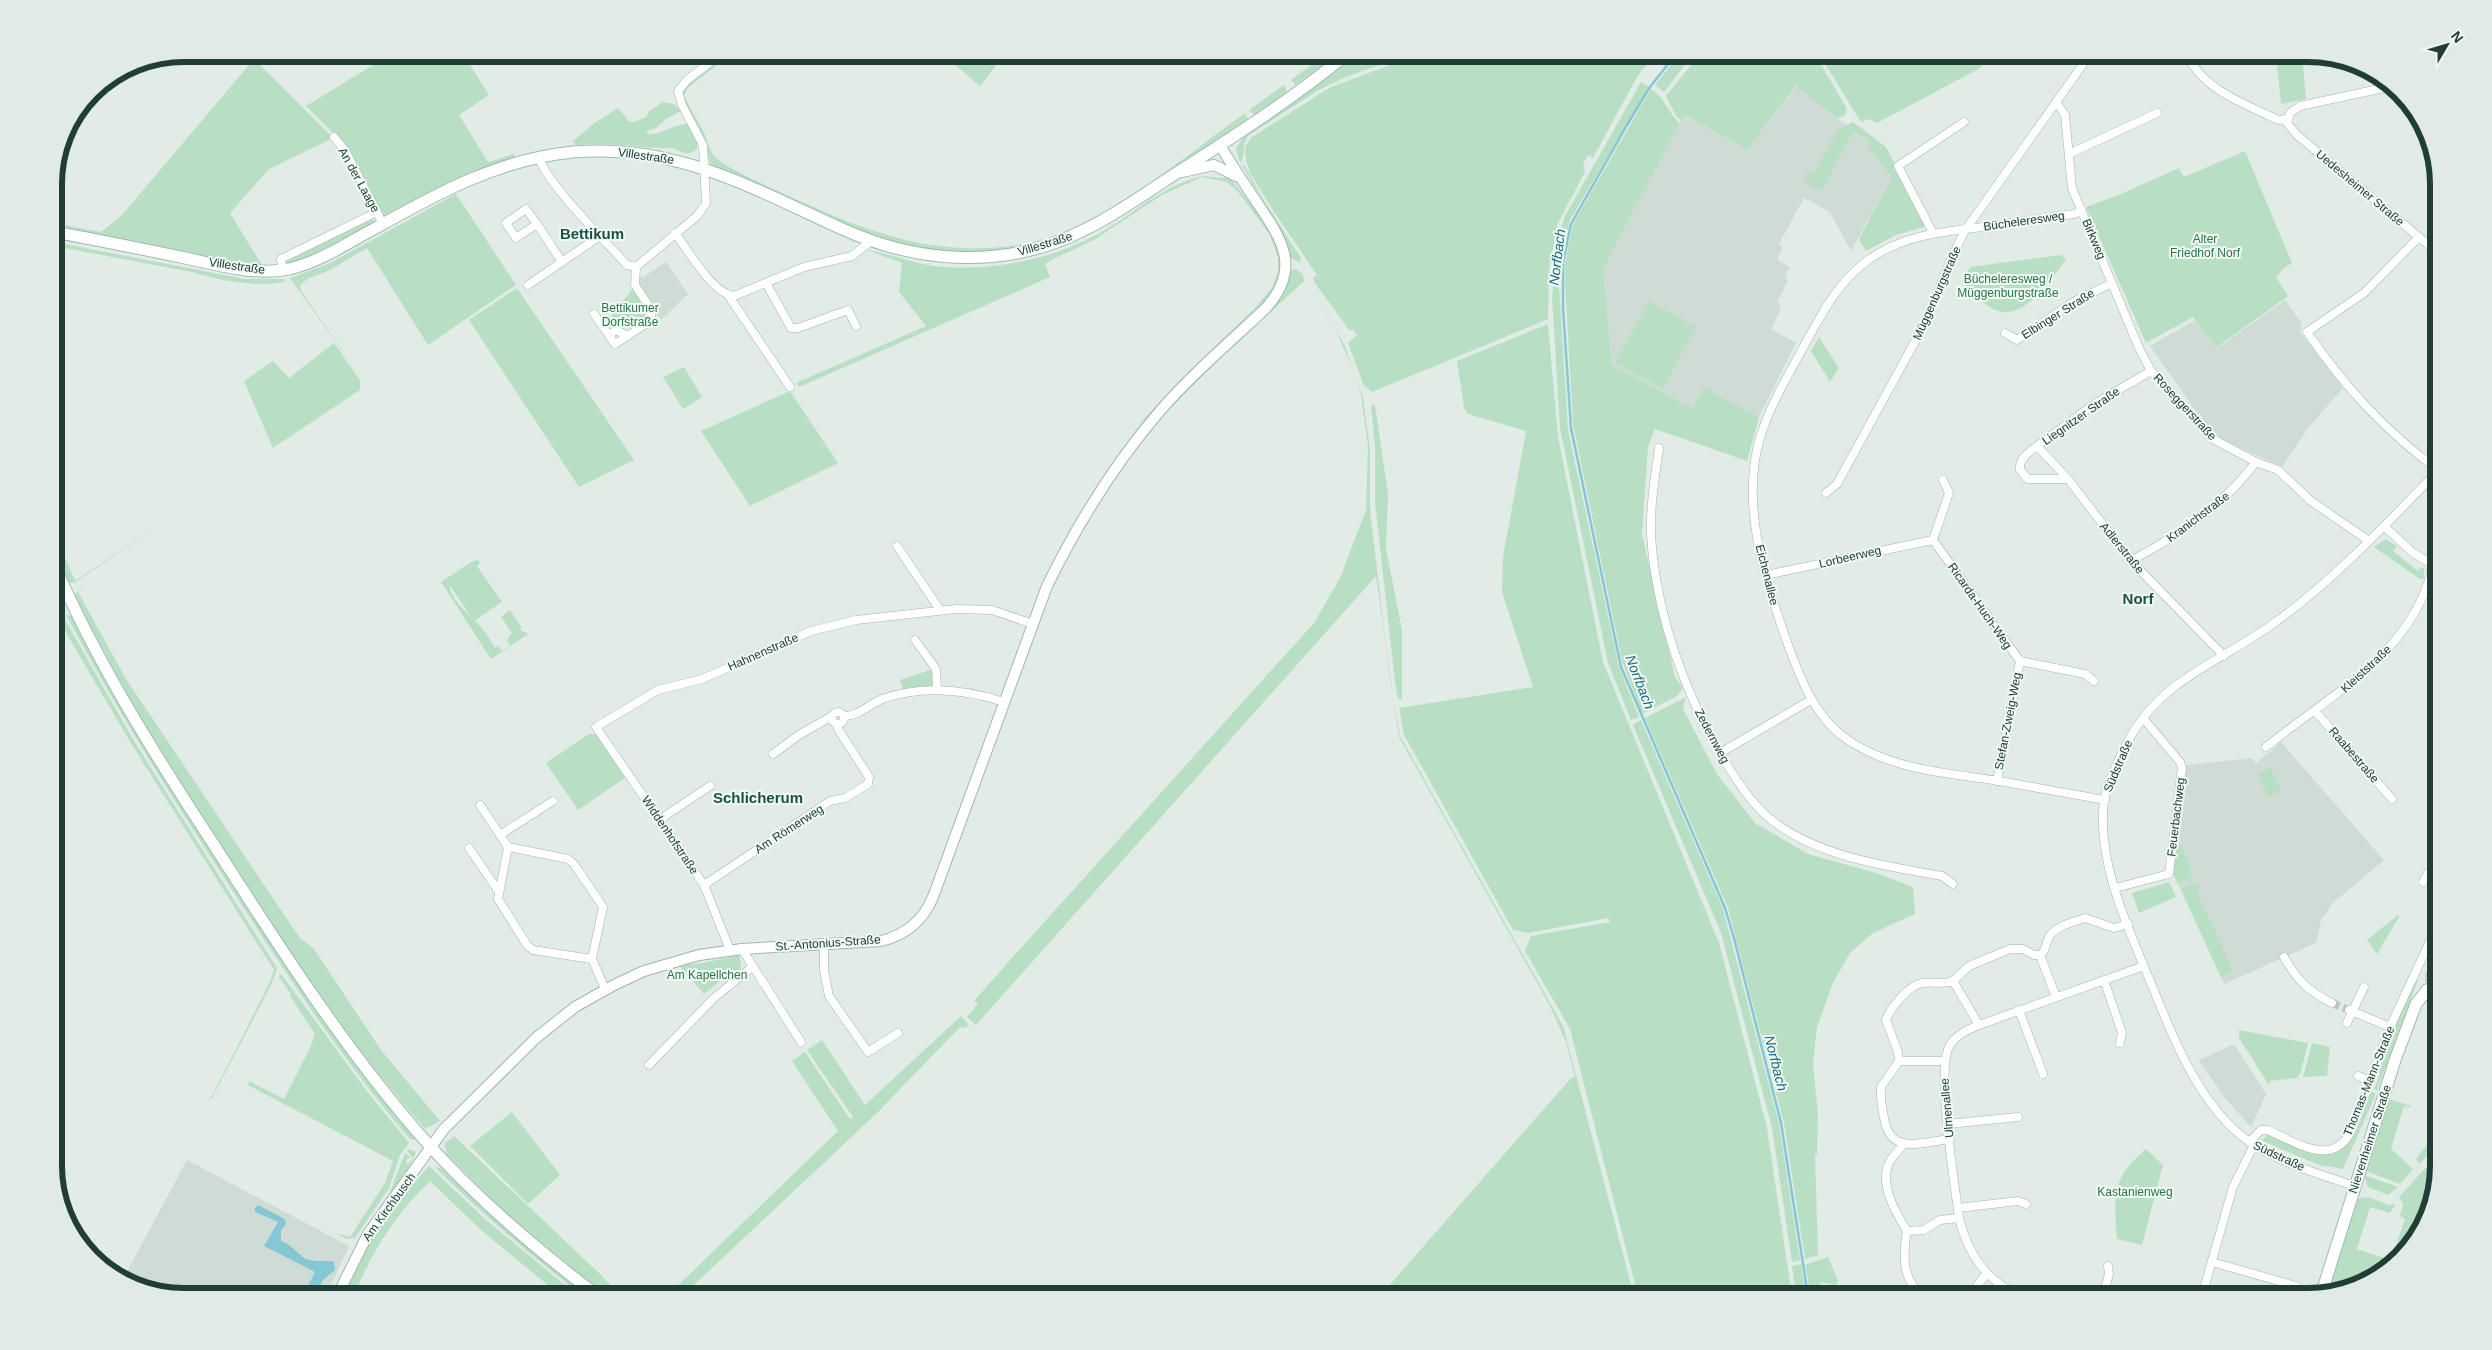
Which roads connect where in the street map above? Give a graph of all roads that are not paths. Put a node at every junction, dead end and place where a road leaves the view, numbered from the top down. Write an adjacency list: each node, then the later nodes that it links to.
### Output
1 (711, 62): 14 (street)
2 (1337, 62): 11 (main road, Villestraße)
3 (2085, 62): 6 (street, Müggenburgstraße)
4 (2192, 62): 8 (street)
5 (2382, 88): 8 (street)
6 (2057, 102): 12 (street, Birkweg); 21 (street, Müggenburgstraße)
7 (2157, 113): 12 (street)
8 (2288, 116): 26 (street, Uedesheimer Straße)
9 (1964, 122): 23 (street)
10 (334, 137): 18 (street, An der Laage)
11 (1220, 145): 15 (main road, Villestraße); 16 (street, St.-Antonius-Straße)
12 (2069, 154): 17 (street, Birkweg)
13 (539, 157): 14 (main road, Villestraße); 19 (main road, Villestraße); 25 (street)
14 (703, 167): 22 (street); 27 (main road, Villestraße)
15 (1174, 174): 16 (street); 27 (main road, Villestraße)
16 (1242, 182): 59 (street, St.-Antonius-Straße)
17 (2082, 211): 21 (street, Bücheleresweg); 33 (street, Birkweg)
18 (377, 212): 19 (street, An der Laage); 31 (street)
19 (383, 224): 31 (main road, Villestraße)
20 (537, 224): 29 (street)
21 (1966, 229): 23 (street, Eichenallee); 48 (street, Müggenburgstraße)
22 (675, 233): 30 (street); 35 (street)
23 (1933, 233): 55 (street, Eichenallee)
24 (63, 234): 31 (main road, Villestraße)
25 (600, 236): 29 (street); 30 (street)
26 (2419, 237): 28 (street, Uedesheimer Straße); 44 (street)
27 (871, 241): 32 (street)
28 (2429, 245)
29 (562, 262): 34 (street)
30 (636, 267): 36 (street)
31 (282, 270)
32 (766, 283): 35 (street); 37 (street)
33 (2112, 283): 38 (street, Elbinger Straße); 39 (street, Birkweg)
34 (528, 285)
35 (728, 295): 40 (street)
36 (594, 314)
37 (856, 326)
38 (2005, 333)
39 (2151, 371): 41 (street, Liegnitzer Straße); 43 (street, Roseggerstraße)
40 (790, 387)
41 (2037, 446): 45 (street, Liegnitzer Straße); 45 (street, Liegnitzer Straße)
42 (1659, 448): 74 (street, Zedernweg)
43 (2256, 462): 51 (street, Roseggerstraße); 53 (street, Kranichstraße)
44 (2429, 463)
45 (2068, 479): 53 (street, Adlerstraße)
46 (2429, 479): 49 (street, Südstraße)
47 (1943, 480): 50 (street)
48 (1826, 493)
49 (2384, 526): 51 (street, Südstraße); 54 (street)
50 (1933, 540): 55 (street, Lorbeerweg); 62 (street, Ricarda-Huch-Weg)
51 (2369, 541): 61 (street, Südstraße)
52 (897, 546): 58 (street)
53 (2131, 561): 61 (street, Adlerstraße)
54 (2429, 563)
55 (1766, 575): 65 (street, Eichenallee)
56 (63, 583): 128 (main road)
57 (2429, 584): 67 (street, Kleiststraße)
58 (940, 610): 59 (street, Hahnenstraße); 72 (street, Hahnenstraße)
59 (1033, 624): 66 (street, St.-Antonius-Straße)
60 (915, 640): 64 (street)
61 (2224, 656): 70 (street, Südstraße)
62 (2020, 661): 63 (street, Ricarda-Huch-Weg); 76 (street, Stefan-Zweig-Weg)
63 (2094, 681)
64 (937, 689): 66 (street); 69 (street)
65 (1811, 700): 74 (street); 76 (street, Eichenallee)
66 (1004, 702): 94 (street, St.-Antonius-Straße)
67 (2315, 712): 73 (street, Kleiststraße); 78 (street, Raabestraße)
68 (832, 716): 69 (street); 71 (street, Am Römerweg); 75 (street)
69 (844, 716): 71 (street)
70 (2143, 718): 80 (street, Südstraße); 90 (street, Feuerbachweg)
71 (837, 724): 89 (street, Am Römerweg)
72 (596, 726): 82 (street, Widdenhofstraße)
73 (2266, 747)
74 (1720, 753): 88 (street, Zedernweg)
75 (774, 754)
76 (1997, 781): 80 (street, Eichenallee)
77 (710, 786): 82 (street)
78 (2392, 799)
79 (553, 800): 83 (street)
80 (2104, 800): 90 (street, Südstraße)
81 (480, 805): 83 (street)
82 (659, 820): 89 (street, Widdenhofstraße)
83 (500, 835): 84 (street)
84 (508, 847): 91 (street); 99 (street)
85 (469, 848): 91 (street)
86 (2430, 871): 87 (street)
87 (2423, 882)
88 (1953, 884)
89 (704, 885): 96 (street, Widdenhofstraße)
90 (2115, 888): 92 (street, Südstraße)
91 (499, 892): 99 (street)
92 (2128, 924): 97 (street); 100 (street, Südstraße)
93 (2430, 942): 113 (street, Thomas-Mann-Straße)
94 (824, 944): 95 (street, St.-Antonius-Straße); 114 (street)
95 (742, 948): 96 (street, St.-Antonius-Straße); 101 (street)
96 (730, 950): 105 (street, St.-Antonius-Straße)
97 (2040, 955): 103 (street); 107 (street)
98 (2284, 957): 108 (street)
99 (592, 959): 105 (street)
100 (2144, 966): 102 (street, Ulmenallee); 126 (street, Südstraße)
101 (752, 967): 115 (street); 119 (street)
102 (2104, 980): 107 (street, Ulmenallee); 116 (street)
103 (1953, 981): 112 (street); 117 (street)
104 (2364, 987): 110 (street)
105 (605, 989): 128 (street, St.-Antonius-Straße)
106 (2430, 990): 129 (main road, Nievenheimer Straße)
107 (2056, 997): 109 (street, Ulmenallee)
108 (2332, 1003)
109 (2019, 1010): 112 (street, Ulmenallee); 120 (street)
110 (2351, 1011): 111 (street); 113 (street)
111 (2347, 1023)
112 (1979, 1025): 118 (street, Ulmenallee)
113 (2390, 1027): 122 (street, Thomas-Mann-Straße)
114 (898, 1033)
115 (800, 1042)
116 (2120, 1043)
117 (1899, 1061): 118 (street); 127 (street)
118 (1944, 1061): 124 (street, Ulmenallee)
119 (649, 1065)
120 (2043, 1074)
121 (2358, 1076): 122 (street)
122 (2370, 1081): 126 (street, Thomas-Mann-Straße)
123 (2018, 1118): 124 (street)
124 (1948, 1124): 125 (street, Ulmenallee)
125 (1950, 1139): 127 (street); 131 (street, Ulmenallee)
126 (2252, 1143): 129 (street, Südstraße); 134 (street)
127 (1904, 1144): 133 (street)
128 (432, 1147): 139 (street, Am Kirchbusch); 140 (main road)
129 (2355, 1186): 138 (main road, Nievenheimer Straße)
130 (2026, 1204): 131 (street)
131 (1958, 1208): 132 (street, Ulmenallee)
132 (1959, 1218): 133 (street); 136 (street, Ulmenallee)
133 (1907, 1231): 141 (street)
134 (2212, 1262): 137 (street); 145 (street)
135 (2108, 1266): 144 (street)
136 (1986, 1274): 142 (street); 143 (street, Ulmenallee)
137 (2296, 1286)
138 (2324, 1286)
139 (341, 1288)
140 (588, 1288)
141 (1915, 1288)
142 (1976, 1288)
143 (2005, 1288)
144 (2105, 1288)
145 (2204, 1288)

